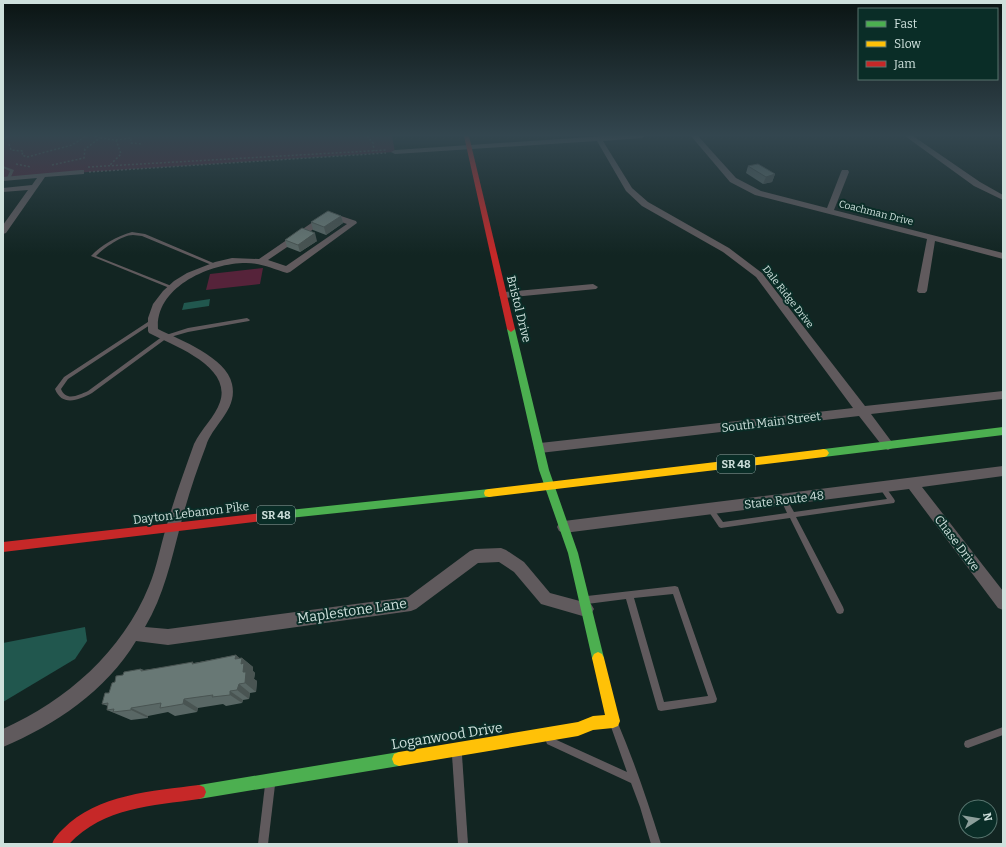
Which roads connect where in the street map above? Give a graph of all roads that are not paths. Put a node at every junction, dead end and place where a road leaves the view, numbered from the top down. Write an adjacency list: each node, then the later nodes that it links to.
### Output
1 (43, 175): 9 (street)
2 (38, 176): 8 (street)
3 (476, 176): 21 (street, Bristol Drive)
4 (621, 176): 26 (street, Dale Ridge Drive)
5 (728, 176): 12 (street, Coachman Drive)
6 (844, 176): 12 (street)
7 (965, 176): 11 (street)
8 (6, 179)
9 (34, 186): 10 (street); 13 (street)
10 (3, 190)
11 (1003, 198)
12 (829, 212): 14 (street, Coachman Drive)
13 (3, 231)
14 (931, 238): 15 (street, Coachman Drive); 20 (street)
15 (1003, 256)
16 (260, 262): 16 (street); 17 (street)
17 (216, 264): 19 (street); 19 (lane)
18 (593, 287): 21 (street)
19 (172, 288): 23 (street)
20 (922, 291)
21 (504, 295): 29 (street, Bristol Drive)
22 (247, 320): 24 (lane)
23 (153, 322): 24 (street); 24 (lane)
24 (165, 337): 37 (street)
25 (1003, 395): 26 (street, South Main Street)
26 (862, 411): 28 (street, Dale Ridge Drive); 29 (street, South Main Street)
27 (1003, 431): 28 (street, SR 48)
28 (888, 445): 32 (street, SR 48)
29 (540, 448): 32 (street, Bristol Drive)
30 (1003, 471): 31 (street, State Route 48)
31 (912, 483): 33 (street, State Route 48); 41 (street, Chase Drive)
32 (550, 487): 37 (street, Dayton Lebanon Pike / SR 48); 38 (street)
33 (882, 487): 34 (street, State Route 48); 36 (lane)
34 (784, 500): 35 (street, State Route 48); 36 (lane)
35 (710, 509): 36 (lane); 38 (street, State Route 48)
36 (791, 515): 43 (lane)
37 (173, 527): 39 (street, Dayton Lebanon Pike / SR 48); 44 (street)
38 (564, 527): 42 (street)
39 (3, 547)
40 (628, 595): 40 (lane); 42 (lane)
41 (1003, 603)
42 (585, 605): 44 (street, Maplestone Lane); 45 (street)
43 (840, 610)
44 (132, 633): 48 (street)
45 (613, 721): 47 (street, Loganwood Drive); 52 (lane)
46 (1003, 731): 49 (lane)
47 (538, 736): 50 (street, Loganwood Drive); 52 (lane)
48 (3, 738)
49 (968, 744)
50 (456, 749): 51 (street, Loganwood Drive); 55 (lane)
51 (271, 780): 53 (street, Loganwood Drive); 54 (lane)
52 (635, 780): 56 (lane)
53 (59, 844)
54 (263, 844)
55 (464, 844)
56 (656, 844)

